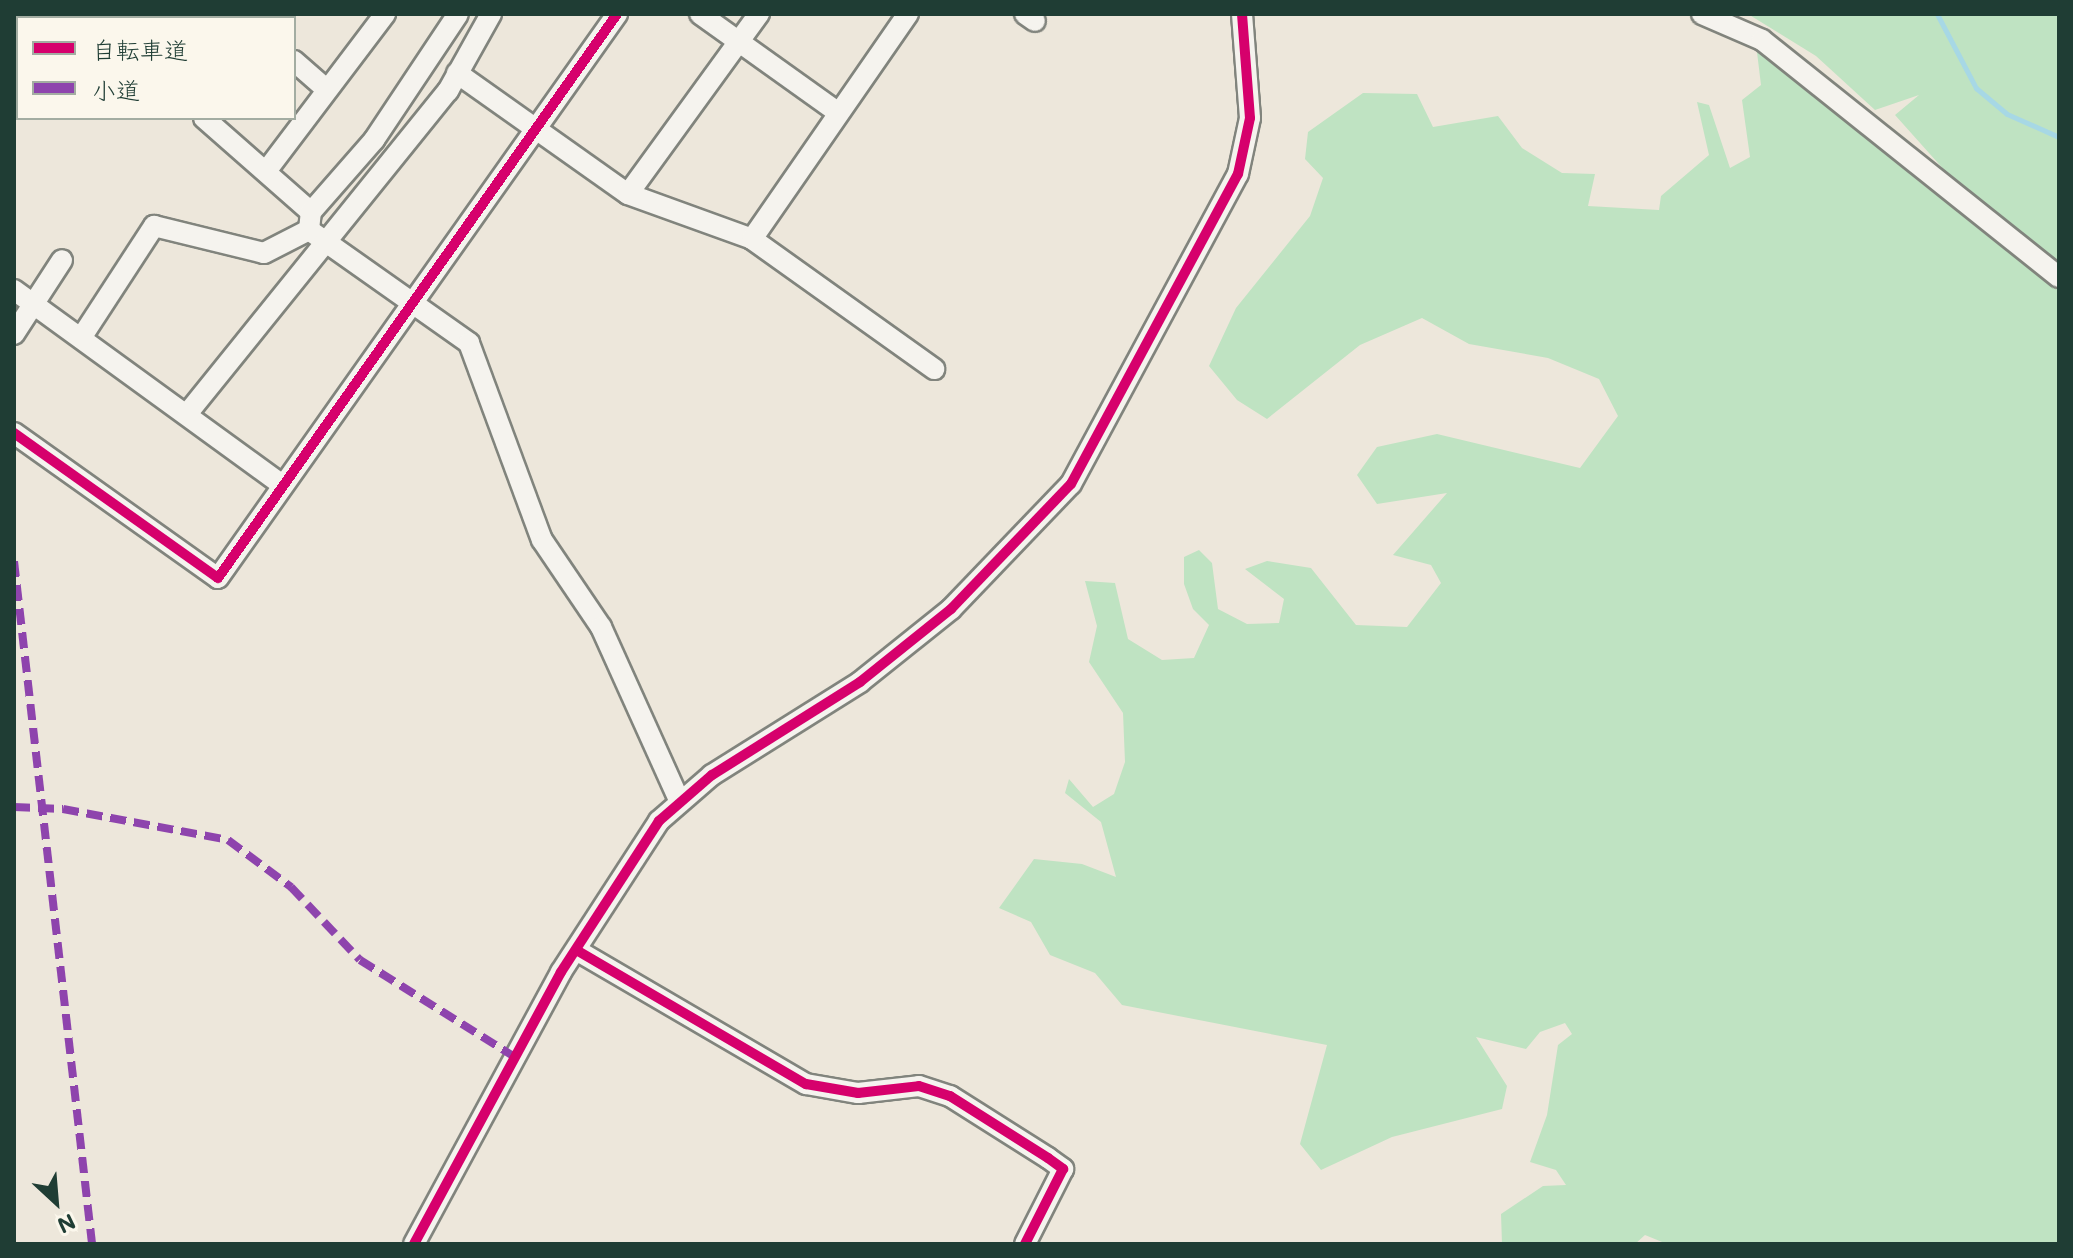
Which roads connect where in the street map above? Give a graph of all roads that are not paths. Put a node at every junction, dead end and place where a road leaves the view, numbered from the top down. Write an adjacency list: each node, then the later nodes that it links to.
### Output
1 (385, 14): 13 (street)
2 (458, 14): 19 (street)
3 (491, 14): 12 (street)
4 (617, 14): 16 (street)
5 (700, 14): 10 (street)
6 (759, 14): 10 (street)
7 (908, 14): 14 (street)
8 (1242, 14): 32 (street)
9 (1702, 14): 22 (street)
10 (739, 42): 14 (street); 18 (street)
11 (296, 63): 13 (street)
12 (457, 73): 16 (street); 19 (street)
13 (326, 89): 17 (street)
14 (836, 111): 20 (street)
15 (206, 120): 17 (street)
16 (537, 127): 18 (street); 25 (street)
17 (267, 170): 19 (street)
18 (628, 194): 20 (street)
19 (315, 227): 25 (street); 27 (street); 29 (street)
20 (752, 239): 28 (street)
21 (62, 260): 24 (street)
22 (2059, 277)
23 (14, 290): 24 (street)
24 (34, 305): 26 (street); 27 (street)
25 (416, 308): 31 (street); 32 (street)
26 (14, 334)
27 (81, 338): 29 (street)
28 (934, 369)
29 (187, 414): 31 (street)
30 (14, 433): 31 (street)
31 (282, 485)
32 (679, 800): 33 (street)
33 (578, 951): 34 (street); 35 (street)
34 (414, 1244)
35 (1025, 1244)

